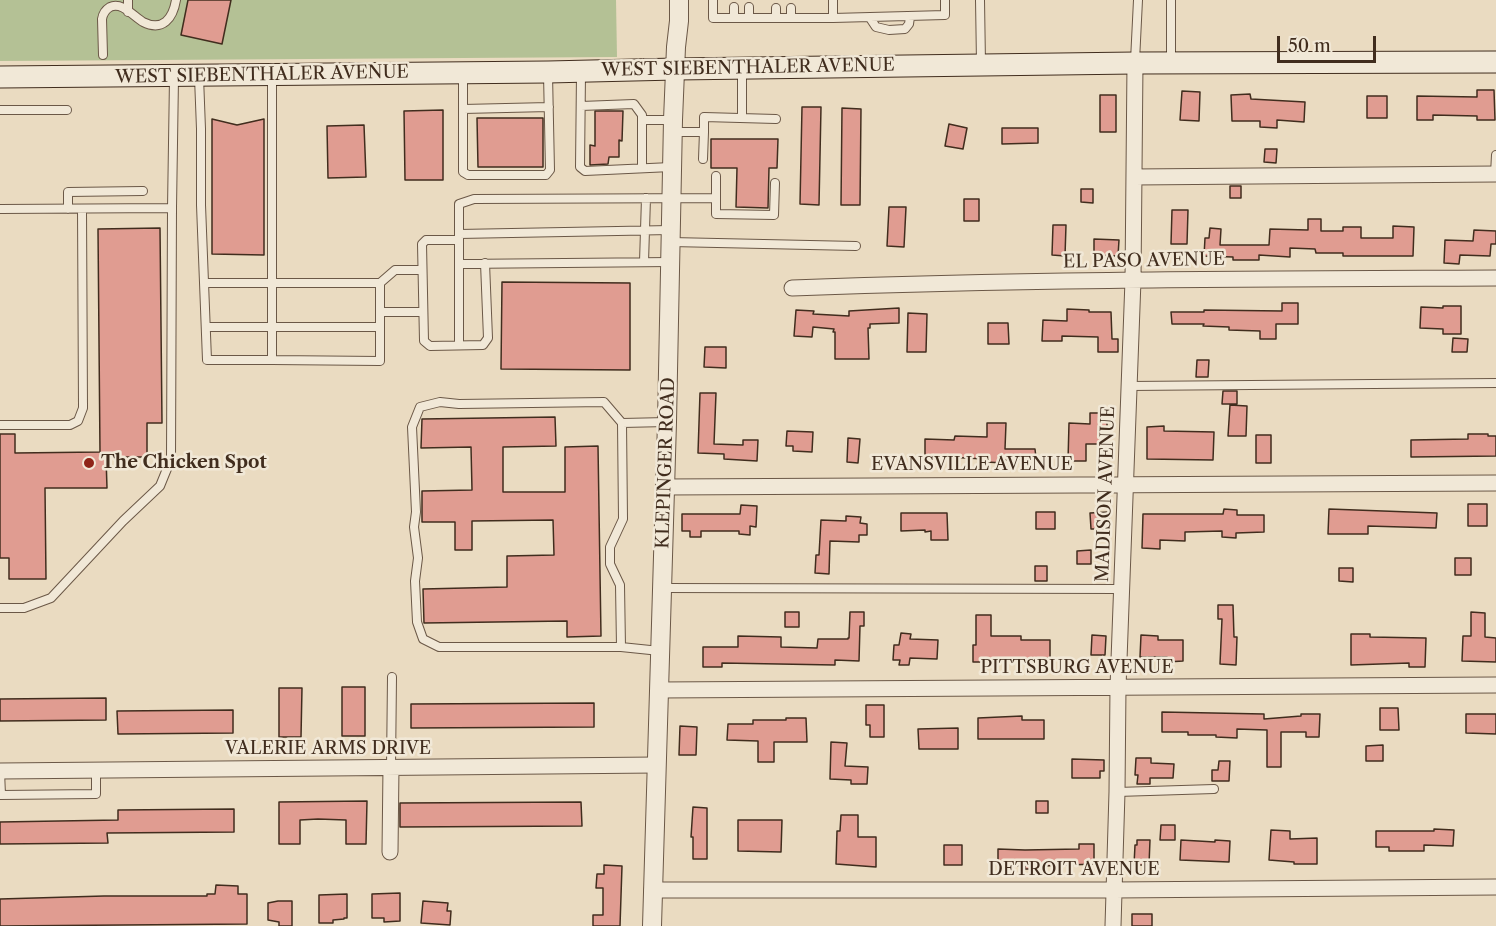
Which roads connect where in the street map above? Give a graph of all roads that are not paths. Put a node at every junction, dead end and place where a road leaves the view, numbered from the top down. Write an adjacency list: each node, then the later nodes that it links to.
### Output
1 (128, 0): 14 (lane)
2 (176, 0): 14 (lane)
3 (679, 0): 28 (street, KLEPINGER ROAD)
4 (714, 0): 16 (lane)
5 (833, 0): 20 (lane)
6 (945, 0): 15 (lane)
7 (980, 0): 26 (lane)
8 (1138, 0): 24 (lane)
9 (1171, 0): 25 (lane)
10 (734, 7): 16 (lane)
11 (749, 7): 17 (lane)
12 (776, 8): 18 (lane)
13 (791, 8): 19 (lane)
14 (128, 12): 22 (lane)
15 (910, 17): 21 (lane); 21 (lane)
16 (734, 18): 17 (lane)
17 (749, 18): 18 (lane)
18 (776, 18): 19 (lane)
19 (791, 18): 20 (lane)
20 (833, 18): 21 (lane)
21 (870, 18)
22 (103, 55)
23 (1496, 62): 25 (main road, WEST SIEBENTHALER AVENUE)
24 (1135, 63): 25 (main road, WEST SIEBENTHALER AVENUE); 26 (main road, WEST SIEBENTHALER AVENUE); 52 (street, MADISON AVENUE)
25 (1171, 63)
26 (981, 65): 27 (main road, WEST SIEBENTHALER AVENUE)
27 (742, 68): 28 (main road, WEST SIEBENTHALER AVENUE); 41 (lane)
28 (675, 69): 29 (main road, WEST SIEBENTHALER AVENUE); 44 (street, KLEPINGER ROAD)
29 (581, 71): 30 (main road, WEST SIEBENTHALER AVENUE); 36 (lane)
30 (548, 72): 31 (main road, WEST SIEBENTHALER AVENUE); 37 (lane)
31 (463, 73): 32 (main road, WEST SIEBENTHALER AVENUE); 38 (lane)
32 (272, 75): 34 (main road, WEST SIEBENTHALER AVENUE); 73 (lane)
33 (174, 76): 34 (main road, WEST SIEBENTHALER AVENUE); 35 (main road, WEST SIEBENTHALER AVENUE); 58 (lane)
34 (199, 76): 74 (lane)
35 (0, 77)
36 (581, 106): 43 (lane); 49 (lane)
37 (549, 107): 38 (lane); 38 (lane)
38 (463, 109)
39 (0, 110): 40 (lane)
40 (68, 110)
41 (742, 118): 42 (lane); 45 (lane)
42 (776, 118)
43 (642, 120): 44 (lane); 49 (lane)
44 (673, 126): 45 (lane); 48 (street, KLEPINGER ROAD)
45 (704, 132): 47 (lane)
46 (1496, 155): 50 (lane)
47 (703, 159)
48 (673, 167): 49 (lane); 56 (street, KLEPINGER ROAD)
49 (642, 168)
50 (1496, 174): 52 (street)
51 (716, 176): 57 (lane)
52 (1134, 177): 72 (street, MADISON AVENUE)
53 (775, 183): 57 (lane)
54 (143, 191): 60 (lane)
55 (646, 198): 56 (lane); 62 (lane); 64 (lane)
56 (672, 198): 57 (lane); 63 (street, KLEPINGER ROAD)
57 (716, 198)
58 (172, 208): 61 (lane); 94 (lane)
59 (0, 209): 60 (lane)
60 (68, 209): 61 (lane)
61 (82, 209): 88 (lane)
62 (645, 230): 63 (lane); 64 (lane); 66 (lane)
63 (672, 236): 65 (lane); 67 (street, KLEPINGER ROAD)
64 (459, 237): 69 (lane); 70 (lane)
65 (856, 246)
66 (644, 262): 67 (lane); 68 (lane)
67 (671, 262): 86 (street, KLEPINGER ROAD)
68 (485, 263): 69 (lane); 82 (lane)
69 (459, 264): 82 (lane)
70 (422, 270): 75 (lane); 78 (lane)
71 (1496, 278): 72 (street, EL PASO AVENUE)
72 (1133, 280): 76 (street, EL PASO AVENUE); 85 (street, MADISON AVENUE)
73 (272, 282): 74 (lane); 75 (lane); 80 (lane)
74 (204, 283): 79 (lane)
75 (380, 284): 77 (lane)
76 (792, 288)
77 (380, 312): 78 (lane); 81 (lane)
78 (423, 312): 82 (lane)
79 (206, 327): 80 (lane); 83 (lane)
80 (272, 327): 81 (lane); 83 (lane)
81 (380, 327): 83 (lane)
82 (459, 345)
83 (272, 360)
84 (1496, 383): 85 (lane)
85 (1129, 386): 90 (street, MADISON AVENUE)
86 (667, 422): 87 (lane); 91 (street, KLEPINGER ROAD)
87 (622, 423): 95 (lane); 95 (lane)
88 (0, 425)
89 (1496, 483): 90 (street, EVANSVILLE AVENUE)
90 (1126, 484): 91 (street, EVANSVILLE AVENUE); 93 (street, MADISON AVENUE)
91 (665, 487): 92 (street, KLEPINGER ROAD)
92 (662, 588): 93 (lane); 96 (street, KLEPINGER ROAD)
93 (1121, 589): 99 (street, MADISON AVENUE)
94 (0, 608)
95 (621, 646): 96 (lane)
96 (660, 651): 100 (street, KLEPINGER ROAD)
97 (392, 677): 102 (lane)
98 (1496, 685): 99 (street, PITTSBURG AVENUE)
99 (1118, 687): 100 (street, PITTSBURG AVENUE); 106 (street, MADISON AVENUE)
100 (658, 690): 101 (street, KLEPINGER ROAD)
101 (657, 765): 102 (street, VALERIE ARMS DRIVE); 109 (street, KLEPINGER ROAD)
102 (391, 767): 103 (street, VALERIE ARMS DRIVE); 107 (street)
103 (96, 770): 104 (street, VALERIE ARMS DRIVE); 104 (lane)
104 (0, 771)
105 (1214, 789): 106 (lane)
106 (1117, 792): 110 (street, MADISON AVENUE)
107 (390, 852)
108 (1496, 887): 110 (street, DETROIT AVENUE)
109 (652, 890): 110 (street, DETROIT AVENUE); 111 (street, KLEPINGER ROAD)
110 (1114, 890): 112 (street, MADISON AVENUE)
111 (651, 926)
112 (1113, 926)

